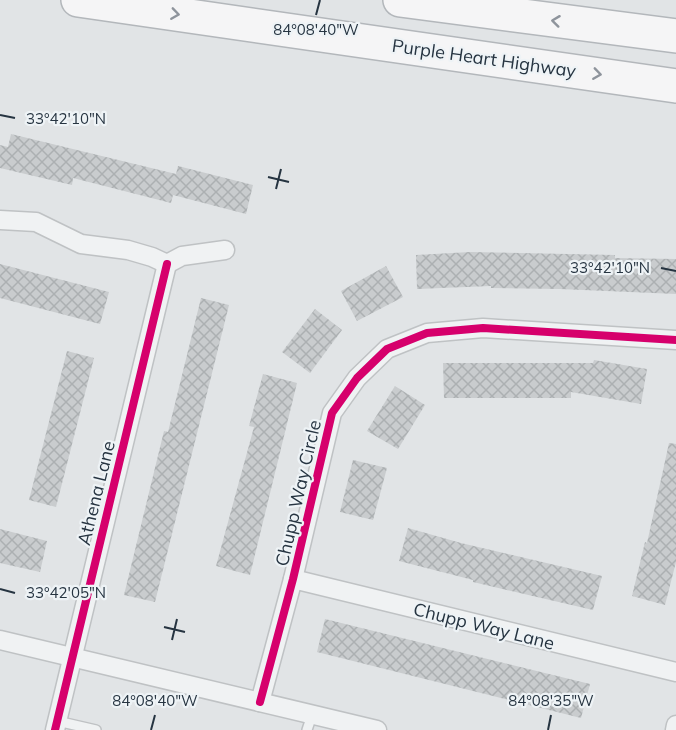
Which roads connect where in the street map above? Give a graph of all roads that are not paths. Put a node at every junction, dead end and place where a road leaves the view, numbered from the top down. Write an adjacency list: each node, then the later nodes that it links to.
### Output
1 (78, 0): 4 (highway, Purple Heart Highway, one-way to 4)
2 (400, 0): 3 (highway, one-way to 2)
3 (676, 36)
4 (676, 86)
5 (0, 220): 7 (street)
6 (225, 250): 7 (street)
7 (166, 264): 11 (street, Athena Lane)
8 (676, 340): 9 (street, Chupp Way Circle)
9 (293, 579): 12 (street, Chupp Way Lane); 13 (street, Chupp Way Circle)
10 (0, 640): 11 (street)
11 (72, 657): 13 (street); 15 (street, Athena Lane)
12 (676, 672)
13 (260, 702): 14 (street)
14 (309, 722): 18 (street)
15 (56, 725): 17 (lane)
16 (676, 725): 19 (street)
17 (96, 730)
18 (377, 730)
19 (675, 730)

